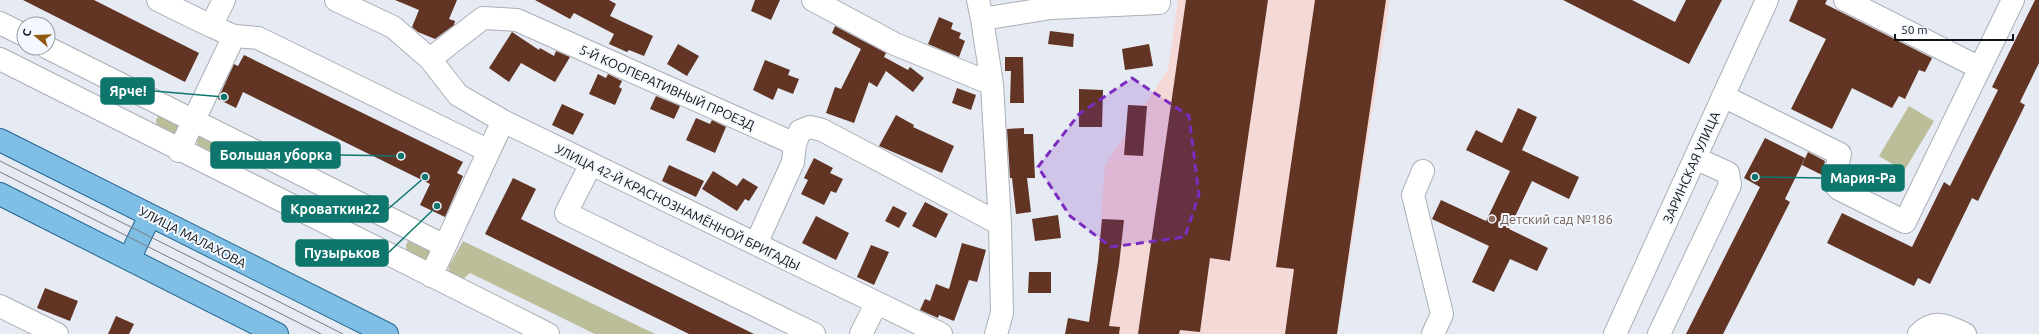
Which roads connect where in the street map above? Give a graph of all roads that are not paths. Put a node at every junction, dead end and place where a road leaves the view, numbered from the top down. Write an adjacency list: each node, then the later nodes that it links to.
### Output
1 (158, 0): 11 (street)
2 (224, 0): 11 (street)
3 (336, 0): 15 (street)
4 (813, 0): 18 (street)
5 (1767, 0): 19 (street, ЗАРИНСКАЯ УЛИЦА)
6 (1845, 0): 17 (street)
7 (2013, 0): 17 (street)
8 (1159, 3): 9 (street)
9 (980, 9): 18 (street)
10 (0, 23): 12 (street)
11 (211, 26): 13 (street)
12 (16, 32)
13 (234, 36): 20 (street); 25 (street)
14 (56, 52): 20 (street)
15 (430, 58): 21 (street, УЛИЦА 42-Й КРАСНОЗНАМЁННОЙ БРИГАДЫ); 23 (street, 5-Й КООПЕРАТИВНЫЙ ПРОЕЗД)
16 (0, 59): 24 (street)
17 (1980, 68): 19 (street)
18 (992, 84): 31 (street)
19 (1723, 96): 26 (street, ЗАРИНСКАЯ УЛИЦА)
20 (194, 121): 24 (street); 33 (street)
21 (503, 121): 25 (street); 27 (street, УЛИЦА 42-Й КРАСНОЗНАМЁННОЙ БРИГАДЫ)
22 (0, 140): 30 (main road, УЛИЦА МАЛАХОВА)
23 (795, 144): 31 (street); 32 (street)
24 (179, 150): 35 (street)
25 (489, 152): 33 (street)
26 (1695, 158): 47 (street, ЗАРИНСКАЯ УЛИЦА); 48 (street)
27 (591, 164): 32 (street, УЛИЦА 42-Й КРАСНОЗНАМЁННОЙ БРИГАДЫ); 42 (street)
28 (1423, 171): 46 (street)
29 (0, 194): 34 (main road)
30 (150, 216): 34 (main road); 40 (main road, УЛИЦА МАЛАХОВА)
31 (1000, 224): 45 (street)
32 (756, 244): 36 (street, УЛИЦА 42-Й КРАСНОЗНАМЁННОЙ БРИГАДЫ)
33 (445, 246): 35 (street)
34 (129, 259): 39 (main road)
35 (431, 276): 41 (street)
36 (876, 304): 43 (street); 44 (street, УЛИЦА 42-Й КРАСНОЗНАМЁННОЙ БРИГАДЫ)
37 (0, 306): 38 (street)
38 (57, 334)
39 (277, 334)
40 (387, 334)
41 (548, 334)
42 (814, 334)
43 (861, 334)
44 (941, 334)
45 (996, 334)
46 (1433, 334)
47 (1615, 334)
48 (1659, 334)
49 (1918, 334): 50 (street)
50 (1965, 334)

